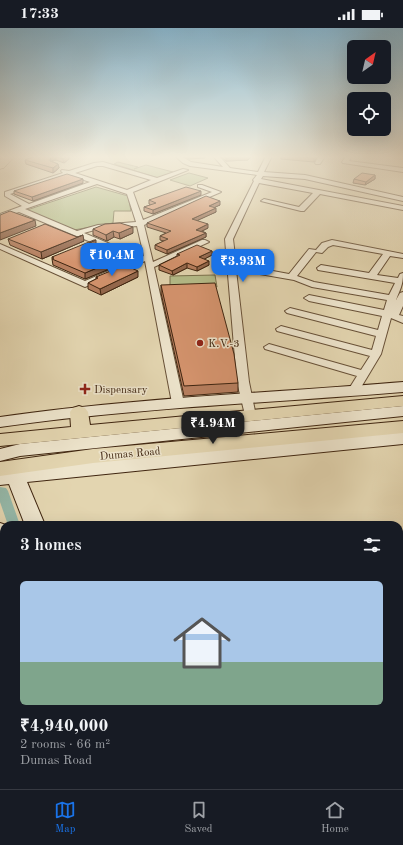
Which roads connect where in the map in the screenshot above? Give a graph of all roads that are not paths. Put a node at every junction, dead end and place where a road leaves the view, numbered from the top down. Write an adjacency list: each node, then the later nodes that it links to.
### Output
1 (14, 192): 10 (street)
2 (69, 192): 10 (street)
3 (127, 192): 15 (street)
4 (217, 192): 15 (street)
5 (251, 192): 28 (street)
6 (318, 192): 9 (street); 11 (street)
7 (370, 192): 8 (street)
8 (403, 199)
9 (264, 201)
10 (28, 206): 12 (street)
11 (403, 208)
12 (18, 210): 13 (street); 14 (street)
13 (0, 216)
14 (53, 224): 16 (street); 17 (street)
15 (140, 224): 17 (street); 25 (street)
16 (40, 229)
17 (76, 233): 18 (street)
18 (95, 241): 21 (street); 25 (street)
19 (205, 242): 27 (street)
20 (2, 244): 26 (street)
21 (81, 247)
22 (388, 253): 23 (street); 30 (street); 31 (street)
23 (403, 256)
24 (53, 258): 26 (street)
25 (145, 258): 26 (street); 27 (street)
26 (39, 264)
27 (150, 266): 48 (street)
28 (231, 266): 31 (street); 46 (street)
29 (321, 268): 30 (street)
30 (372, 276): 32 (street)
31 (291, 277): 35 (street)
32 (402, 281): 35 (street)
33 (403, 295): 38 (street)
34 (309, 298): 37 (street)
35 (392, 298): 37 (street)
36 (290, 311): 40 (street)
37 (389, 314): 40 (street)
38 (403, 320)
39 (281, 329): 42 (street)
40 (382, 334): 42 (street)
41 (269, 347): 43 (street)
42 (376, 354): 43 (street)
43 (364, 374): 45 (street)
44 (403, 387): 45 (street)
45 (353, 392): 46 (street)
46 (245, 398): 48 (street); 51 (street)
47 (403, 400): 51 (main road)
48 (178, 403): 50 (street)
49 (403, 411): 58 (street)
50 (79, 412): 52 (street); 54 (main road)
51 (250, 416): 54 (main road)
52 (0, 422)
53 (403, 427): 60 (main road, Dumas Road)
54 (81, 433): 56 (main road)
55 (403, 438): 60 (street)
56 (0, 440)
57 (0, 449): 58 (street)
58 (20, 450): 59 (street)
59 (0, 455)
60 (88, 463): 61 (main road, Dumas Road)
61 (5, 474): 62 (street)
62 (33, 521)

